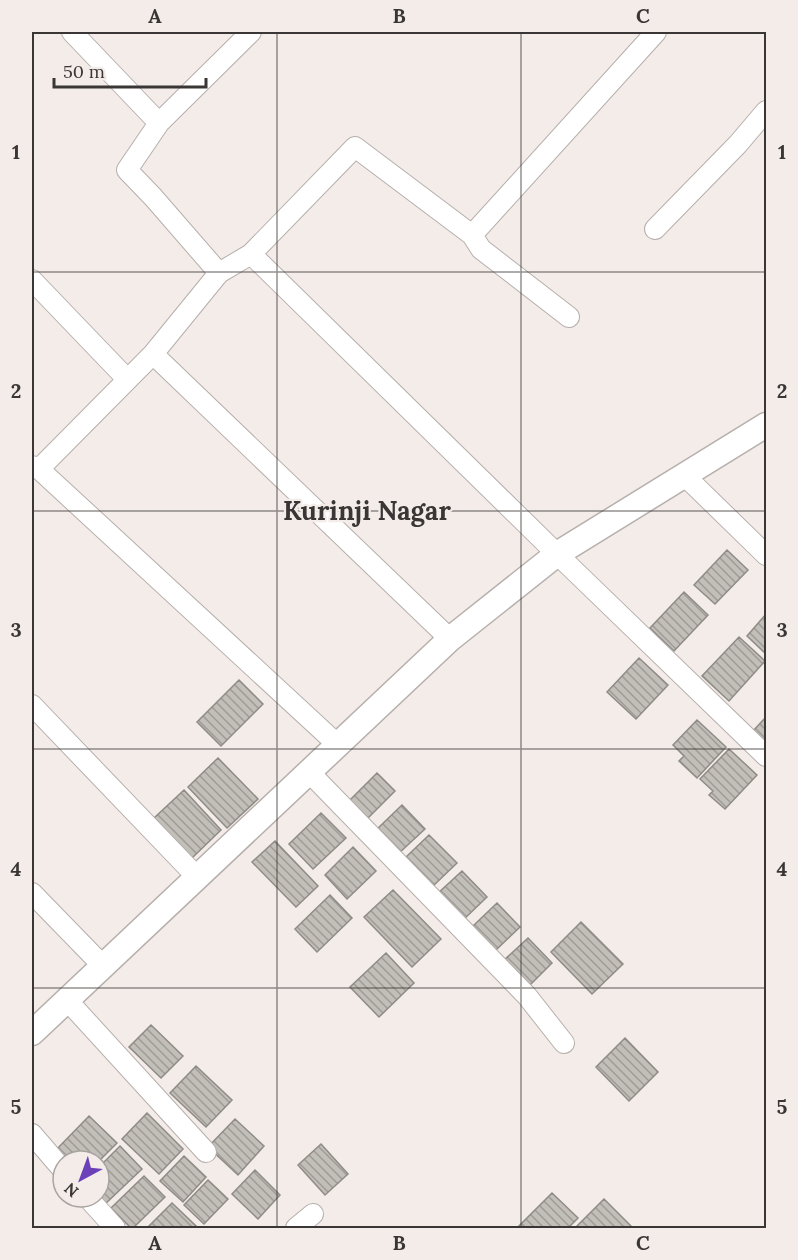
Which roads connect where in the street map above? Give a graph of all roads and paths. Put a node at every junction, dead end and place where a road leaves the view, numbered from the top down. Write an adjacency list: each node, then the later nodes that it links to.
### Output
1 (72, 32): 5 (street)
2 (251, 32): 5 (street)
3 (656, 32): 7 (street)
4 (766, 111): 6 (street)
5 (159, 123): 9 (street)
6 (655, 229)
7 (472, 235): 8 (street); 11 (street)
8 (251, 254): 9 (street); 17 (street)
9 (219, 273): 12 (street)
10 (32, 280): 13 (street)
11 (569, 316)
12 (153, 354): 13 (street); 19 (street)
13 (128, 379): 15 (street)
14 (766, 425): 16 (street)
15 (35, 468): 21 (street)
16 (684, 475): 17 (street); 18 (street)
17 (557, 554): 19 (street); 22 (street)
18 (766, 555)
19 (450, 639): 21 (street)
20 (32, 705): 24 (street)
21 (338, 745): 23 (street)
22 (766, 756)
23 (309, 772): 24 (street); 29 (street)
24 (197, 877): 26 (street)
25 (32, 893): 26 (street)
26 (103, 966): 27 (street)
27 (67, 1000): 28 (street); 31 (street)
28 (32, 1033)
29 (564, 1043)
30 (32, 1134): 32 (street)
31 (206, 1152)
32 (51, 1156)
33 (98, 1209): 35 (street)
34 (313, 1214): 36 (street)
35 (115, 1228)
36 (296, 1228)

